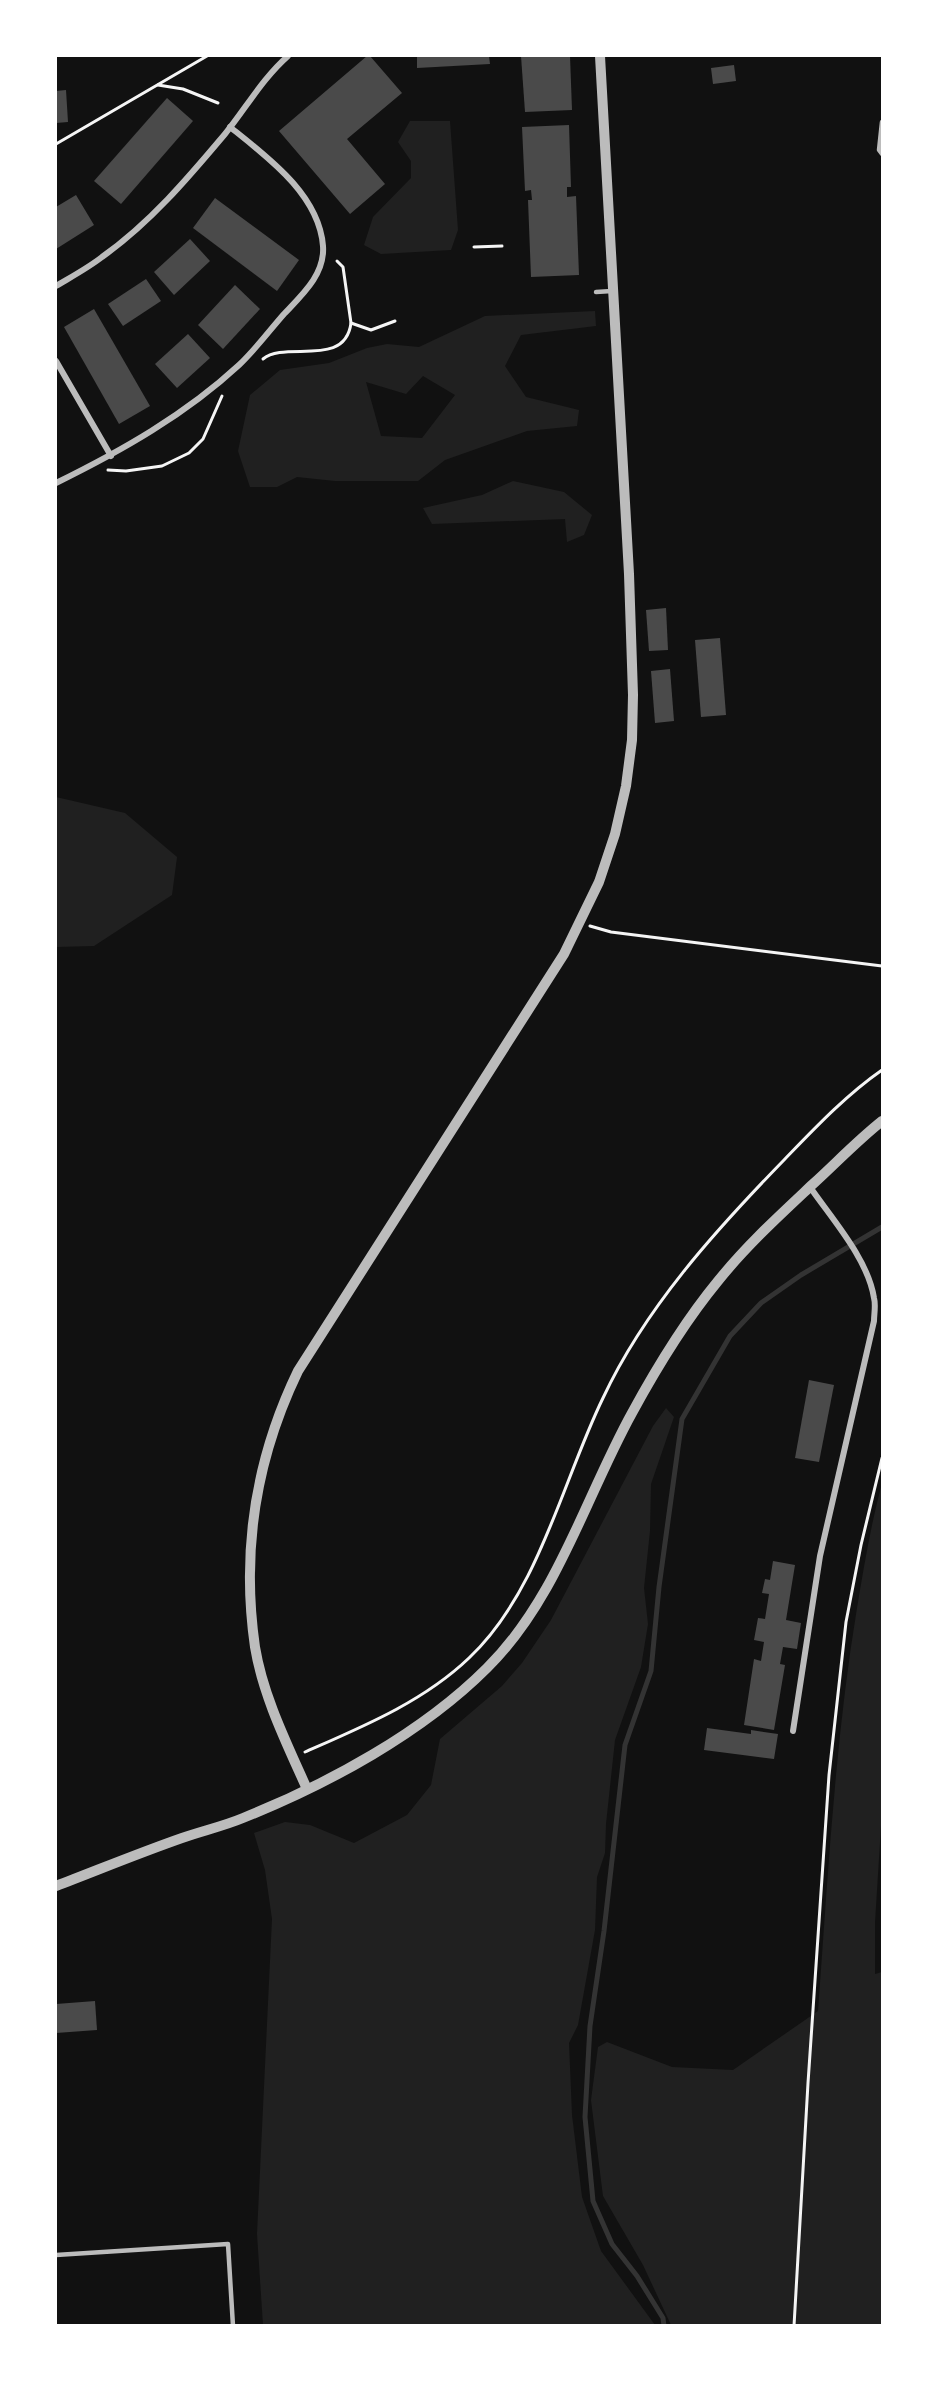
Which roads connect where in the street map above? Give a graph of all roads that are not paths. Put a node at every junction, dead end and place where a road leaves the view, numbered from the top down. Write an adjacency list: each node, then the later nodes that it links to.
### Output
1 (288, 56): 4 (street)
2 (600, 56): 7 (street)
3 (882, 122): 5 (lane)
4 (230, 127): 6 (street); 10 (street)
5 (882, 154)
6 (56, 286)
7 (614, 291): 8 (lane); 15 (street)
8 (596, 292)
9 (56, 361): 10 (street)
10 (111, 456): 11 (street)
11 (56, 483)
12 (882, 1121): 13 (street)
13 (810, 1187): 14 (street); 15 (street)
14 (793, 1731)
15 (307, 1789): 16 (street)
16 (56, 1886)
17 (56, 2255): 18 (lane)
18 (234, 2325)

